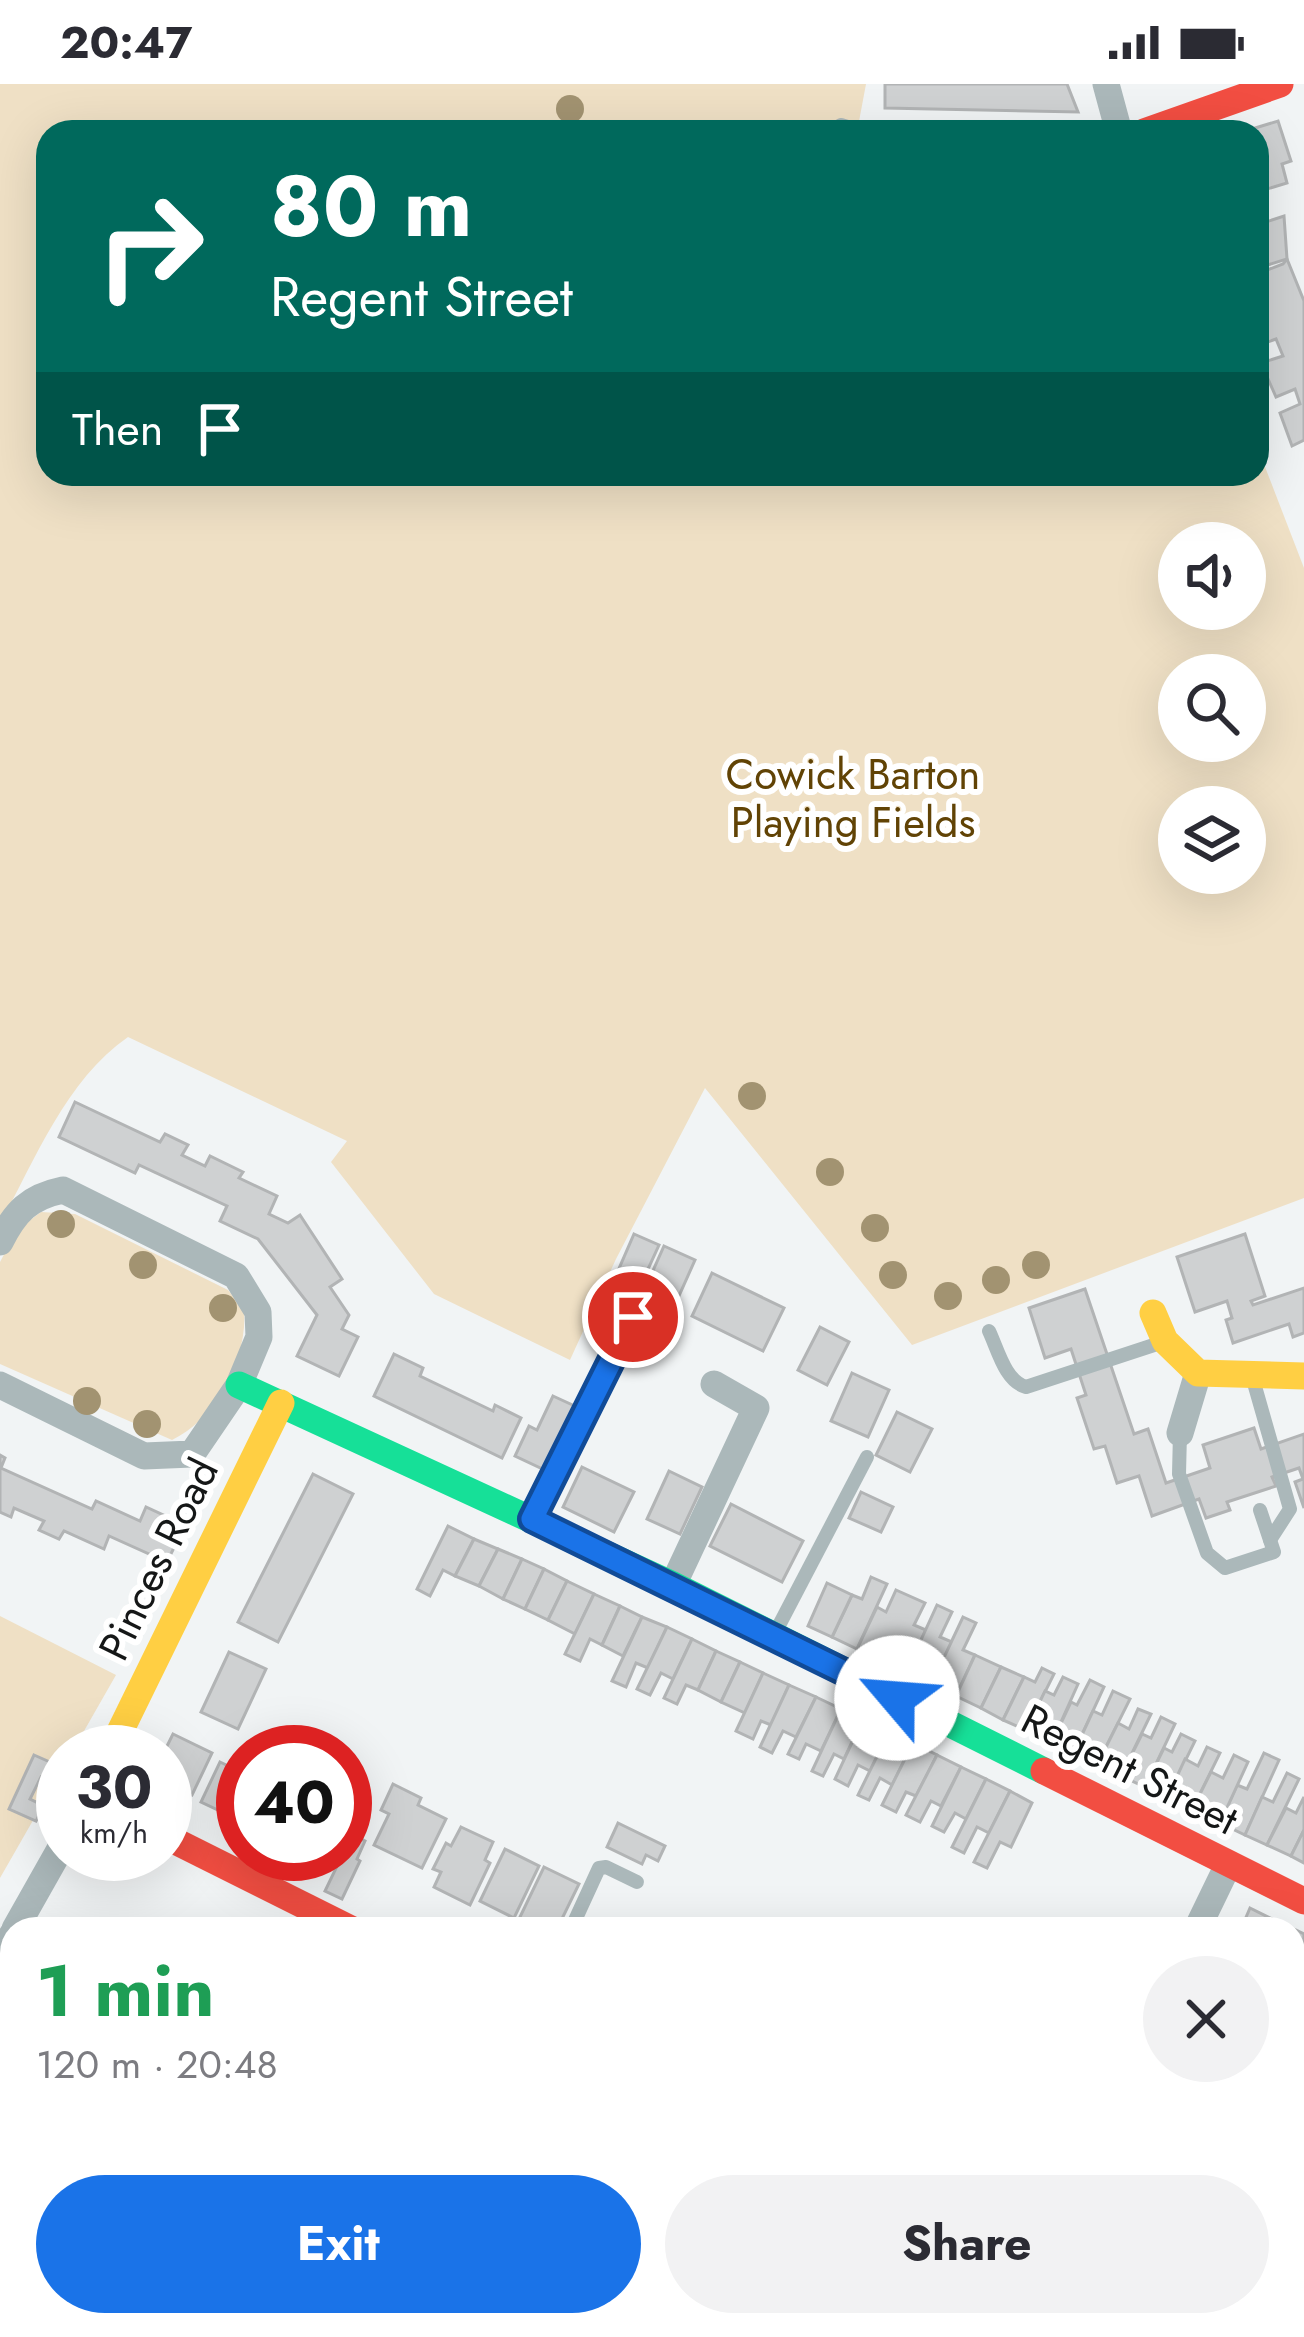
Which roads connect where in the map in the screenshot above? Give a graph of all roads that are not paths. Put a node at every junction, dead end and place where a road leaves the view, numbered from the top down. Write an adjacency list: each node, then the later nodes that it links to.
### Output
1 (1106, 84): 3 (street)
2 (1280, 84): 4 (street)
3 (1116, 120)
4 (1178, 120)
5 (0, 1242): 15 (street)
6 (1153, 1313): 9 (street)
7 (633, 1317): 20 (lane)
8 (989, 1331): 9 (lane)
9 (1165, 1341): 11 (street)
10 (1250, 1372): 11 (street); 12 (street); 21 (lane)
11 (1198, 1373): 17 (street)
12 (1304, 1376)
13 (714, 1384): 22 (street)
14 (0, 1385): 15 (street)
15 (239, 1385): 16 (street, Regent Street)
16 (281, 1403): 20 (street, Regent Street); 24 (street, Pinces Road)
17 (1180, 1433): 21 (lane)
18 (867, 1457): 23 (lane)
19 (1260, 1510): 21 (lane)
20 (532, 1519): 22 (street, Regent Street)
21 (1270, 1540)
22 (673, 1585): 23 (street, Regent Street)
23 (773, 1635): 26 (street, Regent Street)
24 (123, 1725)
25 (192, 1849): 31 (street)
26 (1228, 1865): 29 (street, Regent Street); 33 (street)
27 (42, 1881): 30 (street)
28 (637, 1882): 32 (lane)
29 (1304, 1901)
30 (22, 1917)
31 (328, 1917)
32 (577, 1917)
33 (1203, 1917)

